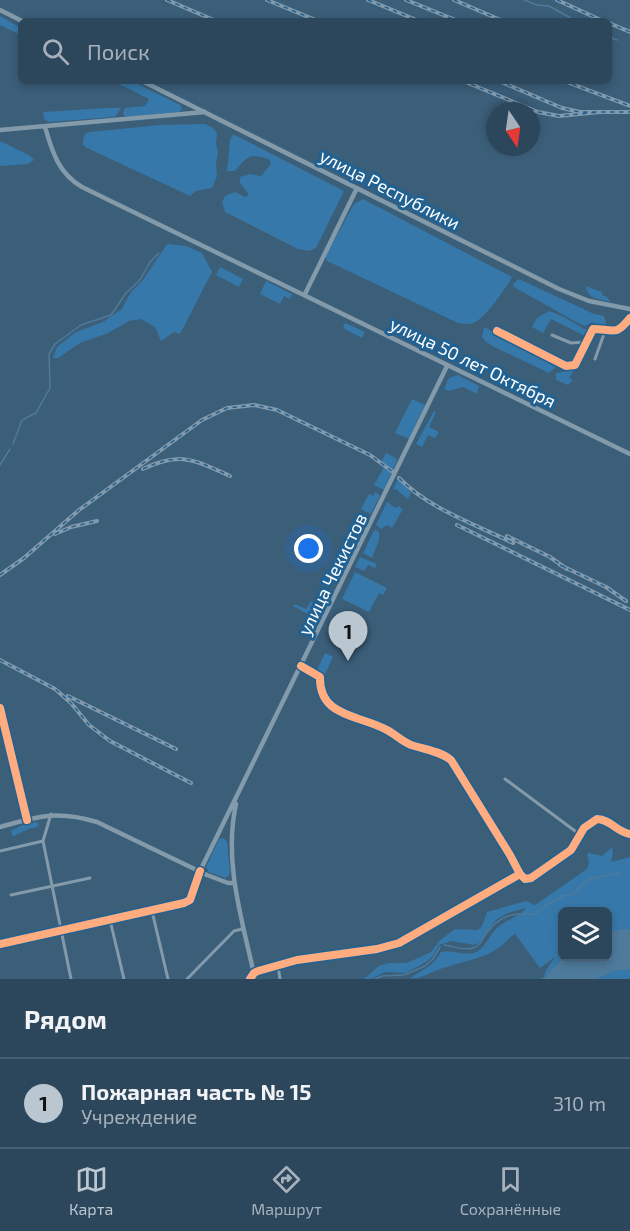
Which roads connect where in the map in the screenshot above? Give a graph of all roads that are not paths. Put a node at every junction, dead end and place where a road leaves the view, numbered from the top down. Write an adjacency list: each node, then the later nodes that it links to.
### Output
1 (0, 10): 2 (main road)
2 (18, 19)
3 (148, 84): 4 (main road, улица Республики)
4 (180, 100): 5 (main road, улица Республики); 6 (main road)
5 (205, 112): 6 (main road); 9 (main road, улица Республики)
6 (181, 115): 7 (main road)
7 (45, 127): 8 (main road); 10 (main road, улица 50 лет Октября)
8 (0, 130)
9 (357, 188): 10 (main road); 11 (main road, улица Республики)
10 (305, 294): 18 (main road, улица 50 лет Октября)
11 (630, 309)
12 (630, 318): 14 (street)
13 (496, 331): 16 (street)
14 (605, 331): 16 (street); 17 (street)
15 (552, 335): 16 (street)
16 (586, 342)
17 (595, 358)
18 (447, 366): 19 (main road, улица 50 лет Октября); 20 (main road, улица Чекистов)
19 (630, 454)
20 (301, 666): 23 (main road, улица Чекистов); 34 (street)
21 (0, 708): 25 (street)
22 (505, 779): 28 (street)
23 (239, 793): 27 (main road); 30 (main road)
24 (51, 814): 25 (main road); 31 (street); 33 (main road)
25 (27, 819): 26 (main road)
26 (0, 827)
27 (219, 833): 30 (main road); 33 (main road)
28 (579, 834): 29 (street); 34 (street)
29 (630, 834)
30 (231, 836): 36 (main road)
31 (42, 841): 32 (street); 37 (street)
32 (0, 851)
33 (200, 871): 36 (main road); 39 (street)
34 (520, 874): 44 (street)
35 (90, 878): 37 (street)
36 (234, 883): 41 (main road)
37 (52, 886): 38 (street); 42 (street)
38 (11, 895)
39 (152, 911): 40 (street); 48 (street)
40 (110, 920): 42 (street); 47 (street)
41 (244, 928): 45 (main road); 49 (street)
42 (61, 931): 43 (street); 46 (street)
43 (0, 944)
44 (278, 966): 45 (street); 52 (street)
45 (254, 973): 50 (street); 51 (main road)
46 (71, 979)
47 (124, 979)
48 (168, 979)
49 (187, 979)
50 (250, 979)
51 (255, 979)
52 (280, 979)

